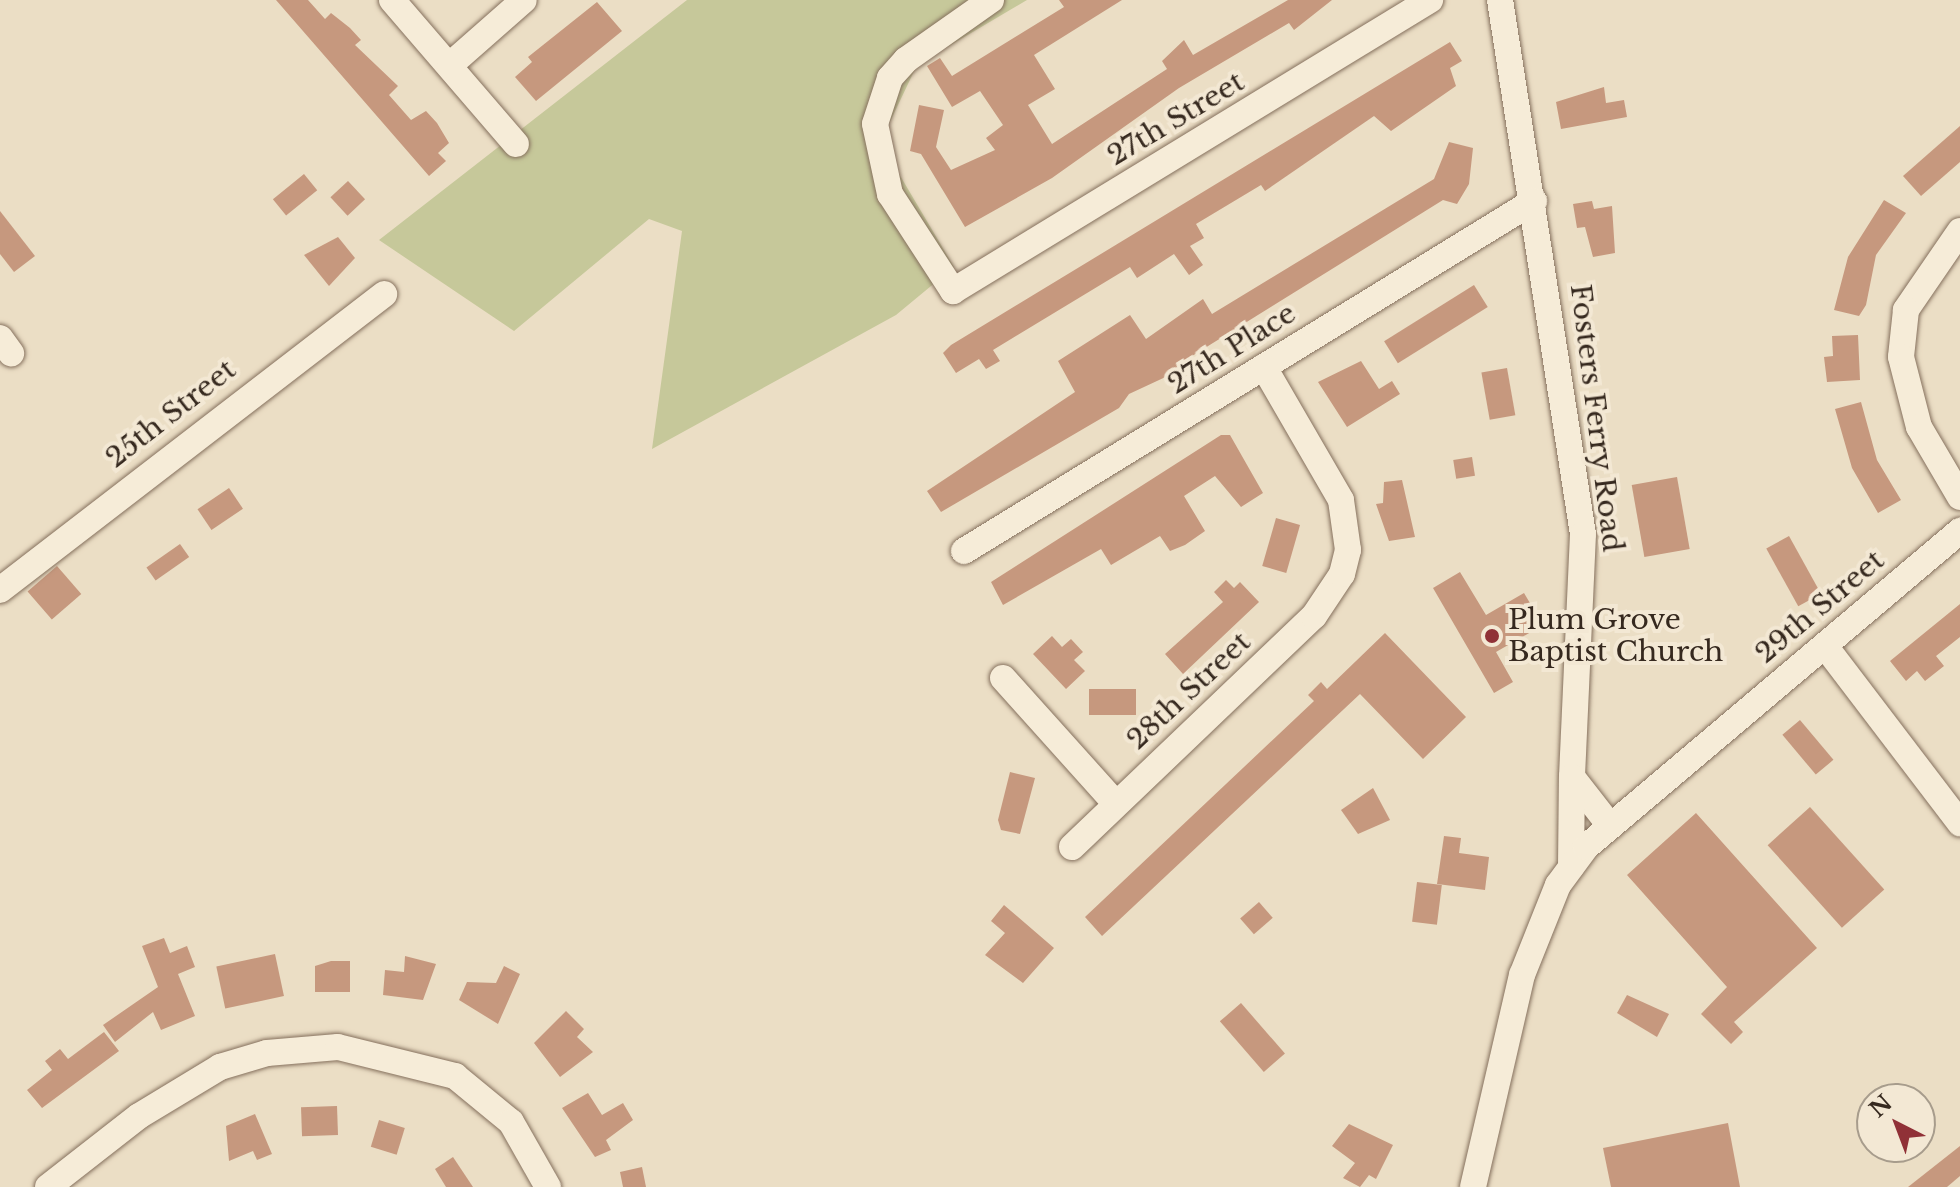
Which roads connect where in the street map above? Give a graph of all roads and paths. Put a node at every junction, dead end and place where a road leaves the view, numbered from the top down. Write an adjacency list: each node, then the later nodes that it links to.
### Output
1 (392, 0): 6 (street)
2 (524, 0): 6 (street)
3 (991, 0): 4 (street, 27th Street)
4 (1430, 0)
5 (1500, 0): 8 (street, Fosters Ferry Road)
6 (450, 65): 7 (street)
7 (516, 144)
8 (1534, 201): 11 (street, 27th Place); 18 (street, Fosters Ferry Road)
9 (1960, 231): 12 (street)
10 (384, 294): 15 (street, 25th Street)
11 (1264, 367): 14 (street, 27th Place); 19 (street, 28th Street)
12 (1960, 497)
13 (1960, 531): 16 (street, 29th Street)
14 (964, 551)
15 (0, 590)
16 (1825, 646): 20 (street, 29th Street); 21 (street)
17 (1003, 678): 19 (street)
18 (1572, 777): 20 (street); 23 (street, Fosters Ferry Road)
19 (1116, 804): 22 (street, 28th Street)
20 (1608, 823): 23 (street)
21 (1960, 823)
22 (1072, 847)
23 (1571, 867): 26 (street)
24 (48, 1187): 25 (street)
25 (548, 1187)
26 (1473, 1187)

